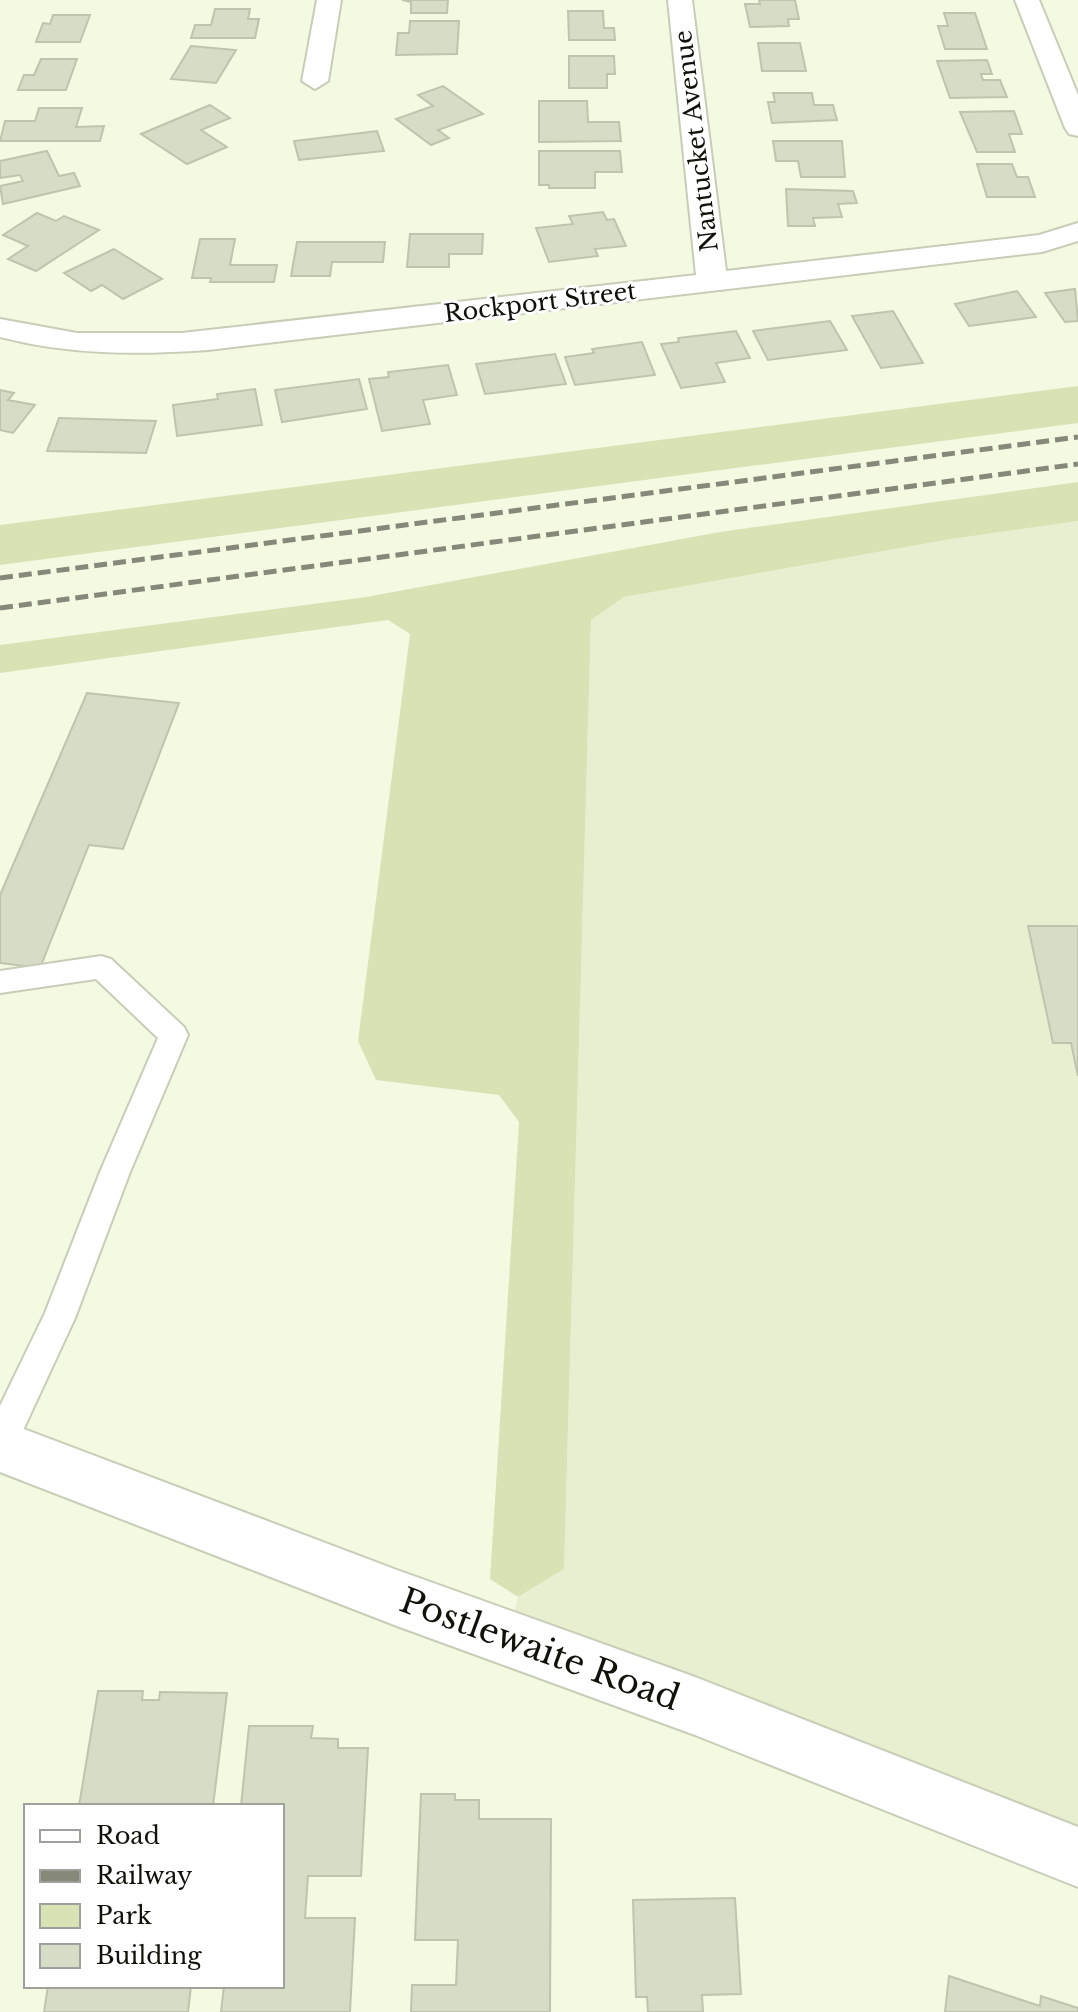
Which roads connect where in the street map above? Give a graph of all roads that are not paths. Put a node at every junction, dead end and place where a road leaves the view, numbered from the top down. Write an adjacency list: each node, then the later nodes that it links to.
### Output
1 (329, 0): 4 (street)
2 (680, 0): 7 (street, Nantucket Avenue)
3 (1027, 0): 5 (street)
4 (315, 81)
5 (1078, 128)
6 (1078, 232): 7 (street, Rockport Street)
7 (712, 281): 8 (street, Rockport Street)
8 (0, 328)
9 (0, 982): 10 (lane)
10 (0, 1444): 11 (street, Postlewaite Road)
11 (1078, 1857)

